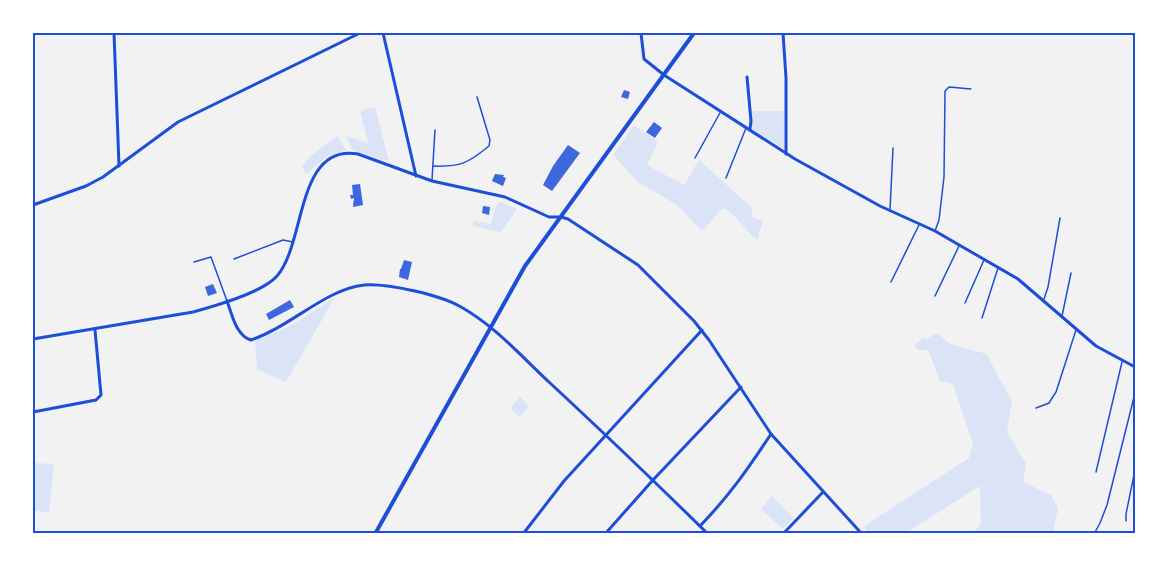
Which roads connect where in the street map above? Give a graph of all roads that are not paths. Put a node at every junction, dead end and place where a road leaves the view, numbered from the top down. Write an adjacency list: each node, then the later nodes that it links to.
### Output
1 (114, 33): 17 (street)
2 (360, 33): 17 (street)
3 (383, 33): 19 (street)
4 (640, 33): 7 (street)
5 (694, 33): 7 (main road)
6 (783, 33): 15 (street)
7 (664, 75): 11 (street); 24 (main road)
8 (747, 77): 12 (street)
9 (971, 89): 27 (lane)
10 (477, 97): 18 (lane)
11 (722, 110): 12 (street); 16 (lane)
12 (748, 128): 15 (street); 20 (lane)
13 (435, 130): 18 (lane)
14 (892, 148): 23 (lane)
15 (786, 154): 23 (street)
16 (695, 158)
17 (119, 166): 22 (street)
18 (433, 166): 21 (lane)
19 (416, 176): 21 (street); 28 (street)
20 (726, 178)
21 (432, 181): 24 (street)
22 (33, 205)
23 (890, 211): 26 (street)
24 (559, 217): 42 (main road); 44 (street)
25 (1060, 218): 38 (lane)
26 (919, 224): 27 (street); 35 (lane)
27 (935, 231): 29 (street)
28 (294, 242): 30 (lane); 37 (street)
29 (959, 245): 31 (street); 36 (lane)
30 (234, 259)
31 (984, 259): 33 (street); 39 (lane)
32 (194, 262): 37 (lane)
33 (999, 267): 38 (street); 41 (lane)
34 (1071, 273): 40 (lane)
35 (891, 282)
36 (935, 296)
37 (227, 301): 42 (street); 43 (street)
38 (1043, 301): 40 (street)
39 (965, 303)
40 (1061, 317): 45 (street)
41 (982, 318)
42 (490, 327): 53 (street); 61 (main road)
43 (95, 330): 46 (street); 52 (street)
44 (702, 330): 49 (street); 53 (street)
45 (1076, 330): 47 (street); 51 (lane)
46 (33, 339)
47 (1122, 362): 48 (street); 56 (lane)
48 (1135, 368)
49 (741, 387): 54 (street); 57 (street)
50 (1135, 393): 67 (lane)
51 (1036, 408)
52 (33, 412)
53 (605, 434): 57 (street); 62 (street)
54 (771, 434): 58 (street); 60 (street)
55 (1135, 470): 59 (lane)
56 (1096, 472)
57 (653, 480): 60 (street); 63 (street)
58 (823, 492): 65 (street); 66 (street)
59 (1126, 521)
60 (700, 526): 64 (street)
61 (375, 534)
62 (523, 534)
63 (605, 534)
64 (708, 534)
65 (783, 534)
66 (862, 534)
67 (1094, 534)

